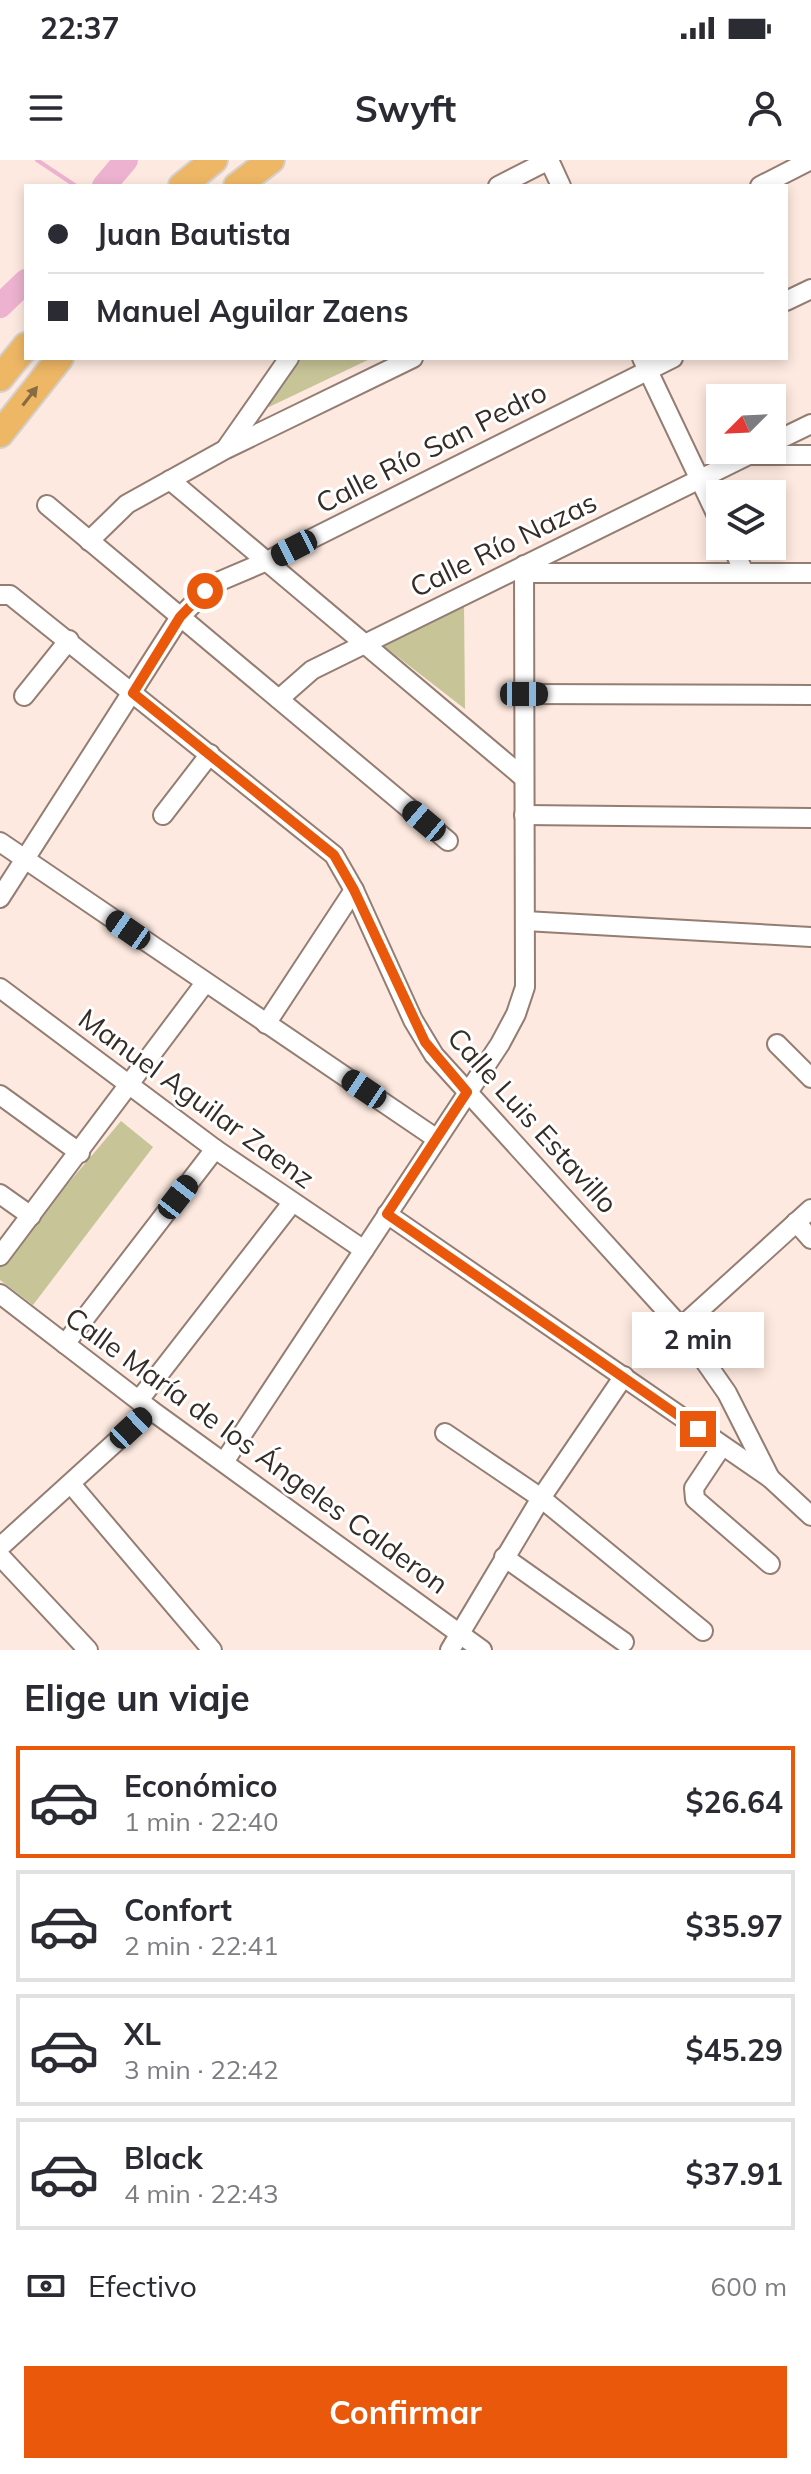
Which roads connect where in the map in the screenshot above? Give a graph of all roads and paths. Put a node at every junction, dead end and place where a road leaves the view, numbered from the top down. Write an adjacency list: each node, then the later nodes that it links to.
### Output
1 (214, 160): 5 (highway)
2 (271, 160): 6 (highway)
3 (549, 160): 7 (street); 8 (street)
4 (811, 160): 9 (street)
5 (184, 184)
6 (240, 184)
7 (502, 184)
8 (560, 184)
9 (764, 184)
10 (811, 289): 11 (street)
11 (788, 300)
12 (24, 348): 17 (highway)
13 (58, 360): 19 (highway, one-way to 13)
14 (288, 360): 21 (street)
15 (409, 360): 21 (street)
16 (645, 364): 25 (street); 31 (street, Calle Río San Pedro)
17 (0, 378)
18 (811, 424): 20 (street)
19 (0, 434)
20 (786, 436)
21 (226, 449): 26 (street)
22 (786, 454): 23 (street)
23 (811, 455)
24 (730, 464): 25 (street, Calle Río Nazas)
25 (700, 479): 27 (street); 32 (street, Calle Río Nazas)
26 (170, 480): 29 (street); 31 (street)
27 (706, 492)
28 (47, 505): 29 (street)
29 (89, 541): 36 (street)
30 (738, 560): 33 (street)
31 (267, 561): 36 (street, Calle Río San Pedro); 38 (street)
32 (524, 569): 33 (street); 38 (street, Calle Río Nazas); 40 (street)
33 (744, 572): 34 (street)
34 (811, 573)
35 (0, 595): 37 (street, Calle Luis Estavillo)
36 (180, 617): 39 (street, Calle Río San Pedro); 43 (street)
37 (69, 640): 39 (street, Calle Luis Estavillo); 42 (street)
38 (365, 643): 43 (street, Calle Río Nazas); 45 (street)
39 (133, 693): 44 (street, Calle Luis Estavillo); 51 (street, Calle Río San Pedro)
40 (524, 694): 41 (street); 45 (street)
41 (811, 695)
42 (24, 696)
43 (279, 699): 49 (street)
44 (210, 754): 46 (street); 52 (street, Calle Luis Estavillo)
45 (524, 778): 47 (street)
46 (163, 815)
47 (524, 815): 48 (street); 54 (street)
48 (811, 818)
49 (448, 841)
50 (0, 842): 51 (street)
51 (25, 859): 53 (street, Calle Río San Pedro); 56 (street)
52 (354, 890): 58 (street); 62 (street, Calle Luis Estavillo)
53 (0, 898)
54 (525, 921): 55 (street); 62 (street)
55 (811, 937)
56 (205, 983): 58 (street); 61 (street)
57 (0, 988): 61 (street, Manuel Aguilar Zaenz)
58 (266, 1024): 64 (street)
59 (777, 1044): 60 (street)
60 (811, 1078)
61 (129, 1085): 65 (street, Manuel Aguilar Zaenz); 66 (street)
62 (467, 1092): 64 (street); 77 (street, Calle Luis Estavillo)
63 (0, 1095): 66 (street)
64 (437, 1139): 70 (street)
65 (215, 1149): 68 (street, Manuel Aguilar Zaenz); 78 (street)
66 (80, 1153): 71 (street)
67 (0, 1194): 71 (street)
68 (292, 1203): 74 (street, Manuel Aguilar Zaenz); 80 (street)
69 (811, 1209): 72 (street)
70 (387, 1214): 74 (street); 79 (street)
71 (31, 1216): 75 (street)
72 (796, 1222): 73 (street); 77 (street)
73 (811, 1239)
74 (364, 1250): 83 (street)
75 (0, 1256)
76 (0, 1294): 78 (street, Calle María de los Ángeles Calderon)
77 (681, 1327): 84 (street, Calle Luis Estavillo)
78 (65, 1344): 80 (street, Calle María de los Ángeles Calderon)
79 (624, 1376): 82 (street); 86 (street)
80 (145, 1405): 83 (street, Calle María de los Ángeles Calderon); 85 (street)
81 (445, 1433): 86 (street)
82 (722, 1446): 84 (street); 91 (street)
83 (224, 1462): 93 (street, Calle María de los Ángeles Calderon)
84 (770, 1478): 87 (street)
85 (71, 1484): 88 (street); 96 (street)
86 (541, 1498): 90 (street); 92 (street)
87 (811, 1516)
88 (0, 1547)
89 (0, 1556): 95 (street)
90 (504, 1557): 93 (street); 94 (street)
91 (770, 1564)
92 (703, 1631)
93 (453, 1641): 97 (street, Calle María de los Ángeles Calderon)
94 (624, 1642)
95 (88, 1650)
96 (212, 1650)
97 (482, 1650)

